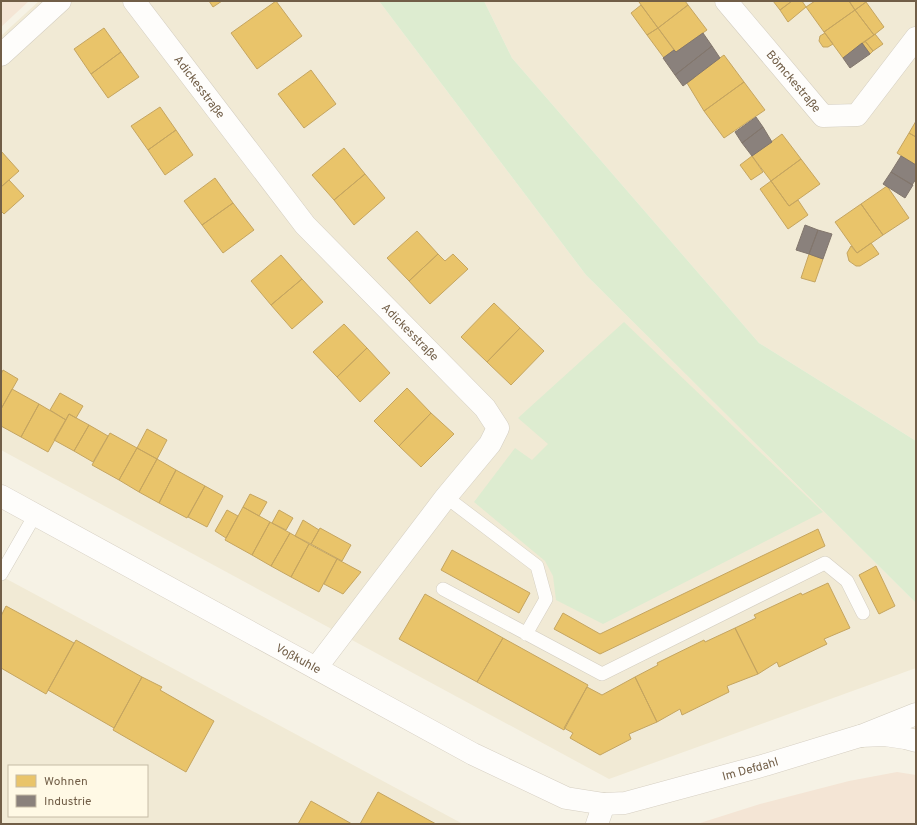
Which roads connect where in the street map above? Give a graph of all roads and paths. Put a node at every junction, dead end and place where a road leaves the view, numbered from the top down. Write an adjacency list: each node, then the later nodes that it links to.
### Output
1 (60, 1): 5 (street)
2 (134, 1): 7 (street, Adickesstraße)
3 (726, 1): 4 (street, Bömckestraße)
4 (916, 38)
5 (1, 55)
6 (1, 496): 8 (street, Voßkuhle)
7 (446, 497): 12 (lane); 13 (street, Adickesstraße)
8 (35, 515): 9 (lane); 13 (street, Voßkuhle)
9 (1, 574)
10 (443, 589): 12 (lane)
11 (863, 613): 12 (lane)
12 (526, 634)
13 (316, 668): 17 (street, Voßkuhle)
14 (916, 714): 15 (street)
15 (860, 736): 16 (street, Im Defdahl); 17 (street, Im Defdahl)
16 (916, 741)
17 (600, 814)

